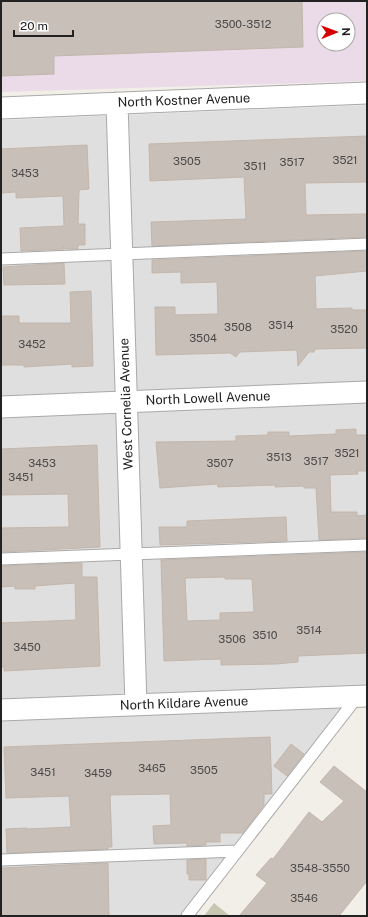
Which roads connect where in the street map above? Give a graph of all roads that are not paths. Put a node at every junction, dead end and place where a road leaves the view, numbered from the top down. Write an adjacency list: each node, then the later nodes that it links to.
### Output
1 (367, 93): 2 (street, North Kostner Avenue)
2 (117, 103): 3 (street, North Kostner Avenue); 5 (street, West Cornelia Avenue)
3 (1, 108)
4 (367, 244): 5 (lane)
5 (122, 254): 6 (lane); 8 (street, West Cornelia Avenue)
6 (1, 259)
7 (367, 392): 8 (street, North Lowell Avenue)
8 (126, 402): 9 (street, North Lowell Avenue); 11 (street, West Cornelia Avenue)
9 (1, 407)
10 (367, 545): 11 (lane)
11 (131, 554): 12 (lane); 14 (street, West Cornelia Avenue)
12 (1, 559)
13 (363, 696): 14 (street, North Kildare Avenue); 16 (lane)
14 (136, 705): 15 (street, North Kildare Avenue)
15 (1, 710)
16 (237, 852): 17 (lane); 18 (lane)
17 (1, 860)
18 (187, 916)

